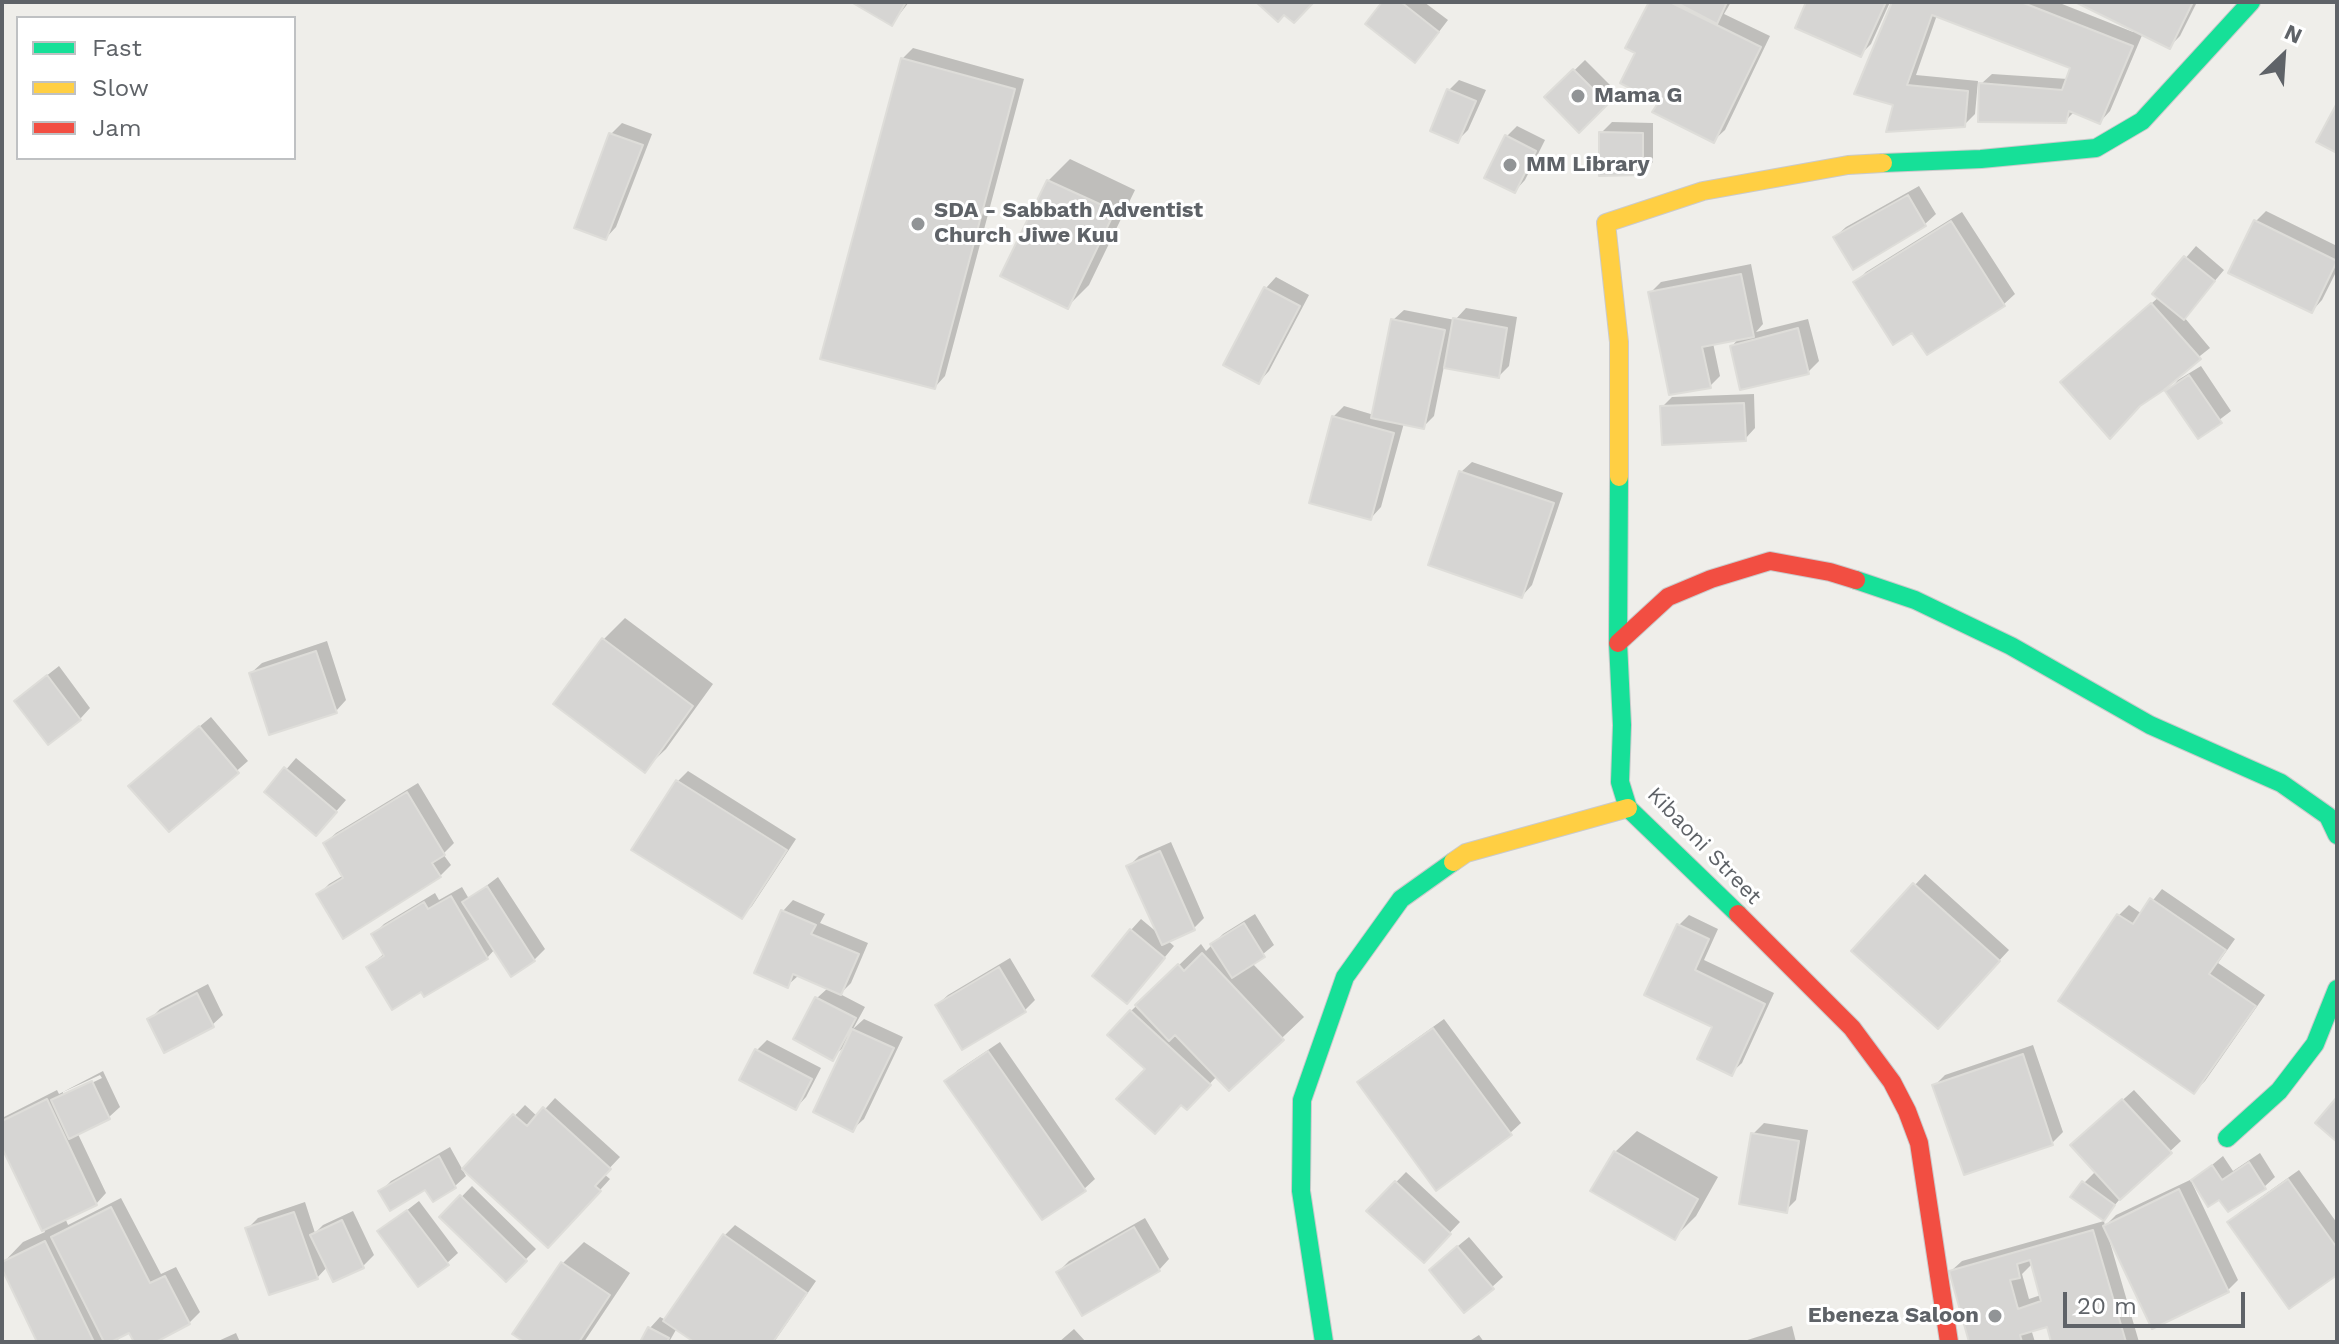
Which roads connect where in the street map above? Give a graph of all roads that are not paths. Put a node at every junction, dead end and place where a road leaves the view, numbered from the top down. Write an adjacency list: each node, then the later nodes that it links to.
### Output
1 (2251, 2): 2 (street, Kibaoni Street)
2 (1618, 643): 3 (street, Kibaoni Street); 4 (street)
3 (1628, 808): 7 (street); 8 (street, Kibaoni Street)
4 (2337, 835)
5 (2337, 989): 6 (street)
6 (2227, 1138)
7 (1324, 1342)
8 (1949, 1342)

